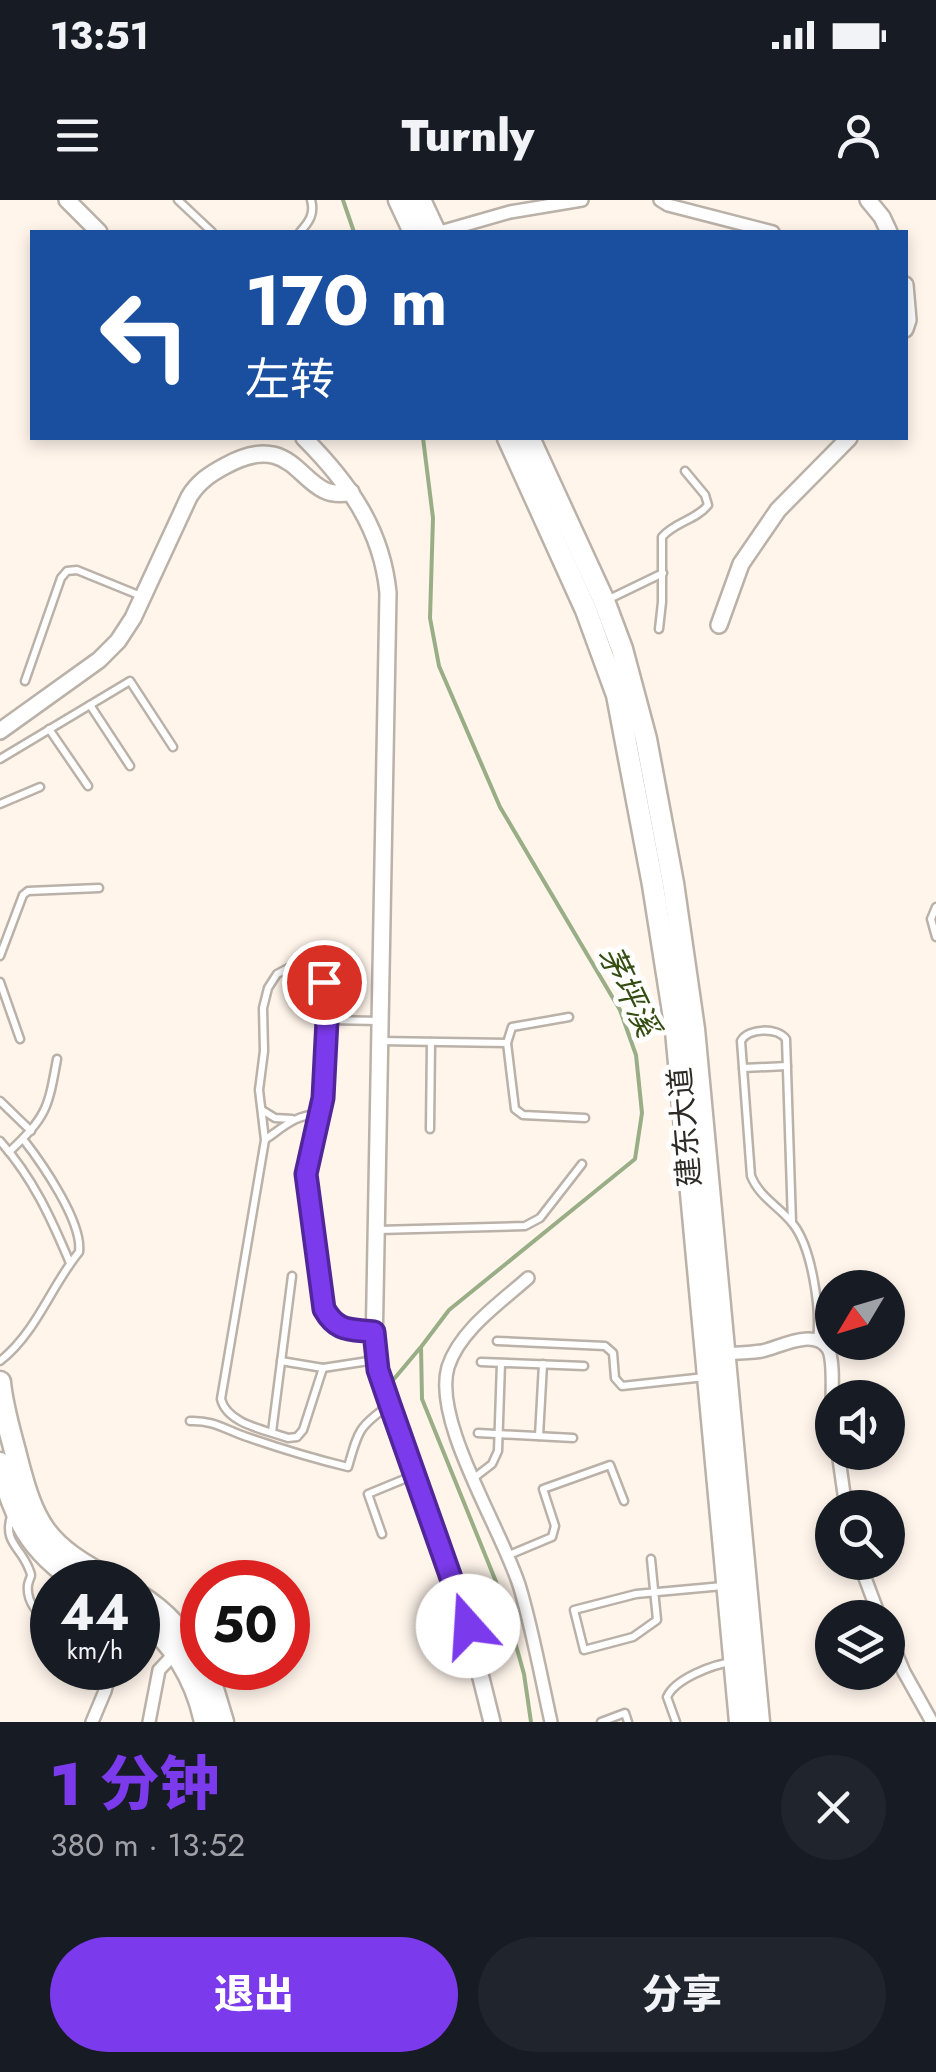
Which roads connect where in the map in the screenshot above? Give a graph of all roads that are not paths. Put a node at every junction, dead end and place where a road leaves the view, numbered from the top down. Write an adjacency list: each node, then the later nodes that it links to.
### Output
1 (66, 200): 10 (main road)
2 (178, 200): 11 (lane)
3 (312, 200): 12 (lane)
4 (399, 200): 13 (highway)
5 (420, 200): 14 (highway)
6 (582, 200): 9 (street)
7 (660, 200): 16 (street)
8 (868, 200): 17 (main road)
9 (548, 202): 15 (street)
10 (97, 230)
11 (210, 230)
12 (302, 230)
13 (413, 230)
14 (436, 230)
15 (444, 230)
16 (765, 230)
17 (888, 230)
18 (306, 440): 23 (main road)
19 (509, 440): 82 (highway, 建东大道)
20 (530, 440): 26 (highway, 建东大道)
21 (848, 440): 27 (main road)
22 (685, 471): 24 (lane)
23 (351, 492): 25 (main road); 46 (main road)
24 (663, 573): 26 (lane); 28 (lane)
25 (143, 596): 29 (lane); 32 (main road)
26 (604, 601): 82 (highway, 建东大道)
27 (719, 625)
28 (660, 629)
29 (25, 681)
30 (89, 704): 31 (lane); 33 (lane); 35 (lane)
31 (49, 729): 34 (lane); 36 (lane)
32 (0, 731)
33 (172, 747)
34 (0, 759)
35 (130, 766)
36 (88, 786)
37 (40, 787): 38 (lane)
38 (0, 804)
39 (99, 888): 42 (lane)
40 (936, 907): 41 (lane)
41 (936, 937)
42 (0, 956)
43 (0, 982): 47 (lane)
44 (569, 1017): 50 (lane)
45 (327, 1020): 46 (lane); 55 (lane); 56 (lane)
46 (380, 1021): 48 (main road)
47 (20, 1039)
48 (379, 1041): 49 (lane); 67 (main road)
49 (431, 1042): 50 (lane); 59 (lane)
50 (507, 1043): 57 (lane)
51 (57, 1058): 60 (lane)
52 (787, 1066): 53 (lane); 53 (lane); 66 (lane)
53 (743, 1068): 66 (lane)
54 (0, 1102): 60 (lane)
55 (261, 1109): 58 (lane); 62 (lane)
56 (320, 1114): 58 (lane); 72 (lane)
57 (584, 1118)
58 (294, 1119): 62 (lane)
59 (430, 1130)
60 (31, 1131): 61 (lane)
61 (23, 1139): 64 (lane); 68 (lane)
62 (265, 1140): 87 (lane)
63 (0, 1142): 64 (lane)
64 (9, 1152): 68 (lane)
65 (582, 1164): 67 (lane)
66 (792, 1224): 71 (lane)
67 (376, 1230): 72 (main road)
68 (70, 1263): 76 (lane)
69 (292, 1276): 77 (lane)
70 (528, 1278): 94 (street)
71 (815, 1300)
72 (374, 1332): 75 (main road)
73 (497, 1340): 82 (lane)
74 (815, 1341): 82 (street)
75 (376, 1360): 83 (lane); 85 (main road)
76 (0, 1361)
77 (281, 1361): 83 (lane); 87 (lane)
78 (481, 1362): 79 (lane)
79 (501, 1363): 80 (lane); 89 (lane)
80 (543, 1364): 81 (lane); 90 (lane)
81 (584, 1366)
82 (716, 1366): 104 (highway, 建东大道); 125 (highway, 建东大道)
83 (323, 1368): 87 (lane)
84 (0, 1382): 101 (highway)
85 (390, 1405): 86 (lane); 93 (main road)
86 (190, 1420)
87 (272, 1432)
88 (478, 1433): 89 (lane)
89 (499, 1434): 90 (lane); 94 (lane)
90 (539, 1436): 91 (lane)
91 (572, 1438)
92 (0, 1463): 96 (highway)
93 (415, 1474): 97 (lane); 119 (main road)
94 (474, 1478): 98 (street)
95 (624, 1501): 98 (lane)
96 (15, 1511): 100 (highway); 102 (lane)
97 (382, 1534)
98 (509, 1555): 120 (street)
99 (651, 1559): 105 (lane)
100 (49, 1560)
101 (75, 1560)
102 (30, 1570)
103 (30, 1570): 106 (lane)
104 (727, 1586): 105 (lane); 110 (highway, 建东大道)
105 (654, 1592): 105 (lane)
106 (30, 1599)
107 (160, 1612): 108 (highway)
108 (180, 1644)
109 (180, 1649): 116 (street)
110 (734, 1662): 123 (lane); 124 (highway, 建东大道)
111 (905, 1674): 126 (street)
112 (105, 1690): 115 (street)
113 (195, 1690): 117 (highway)
114 (213, 1690): 118 (highway)
115 (92, 1722)
116 (148, 1722)
117 (205, 1722)
118 (223, 1722)
119 (492, 1722)
120 (551, 1722)
121 (601, 1722): 122 (lane)
122 (628, 1722)
123 (676, 1722)
124 (740, 1722)
125 (759, 1722)
126 (932, 1722)

